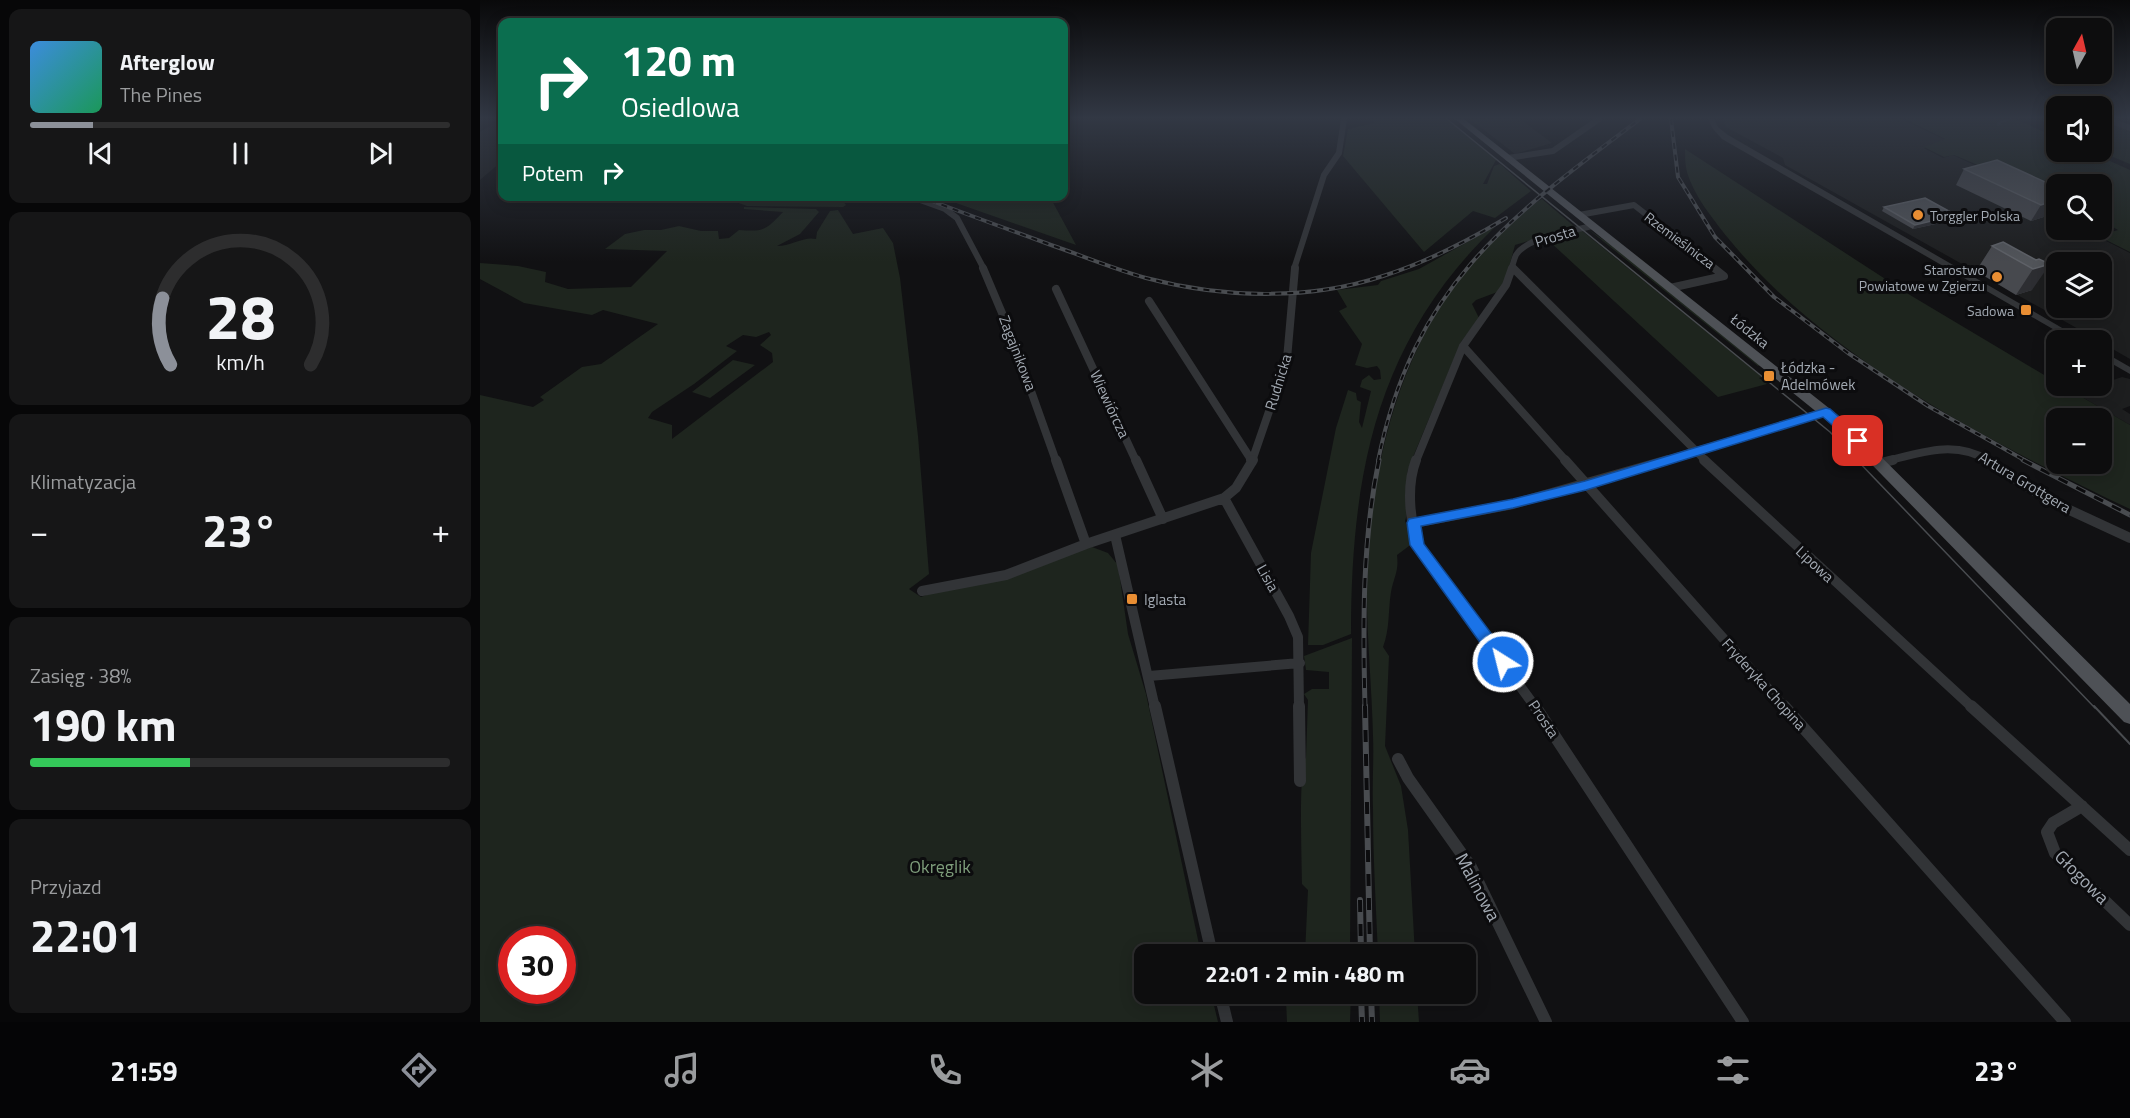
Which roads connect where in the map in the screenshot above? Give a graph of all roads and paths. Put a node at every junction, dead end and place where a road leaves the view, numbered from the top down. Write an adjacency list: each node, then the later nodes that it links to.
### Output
1 (1330, 167): 17 (street, Rudnicka)
2 (1519, 167): 5 (main road, Łódzka)
3 (1777, 167): 11 (street)
4 (923, 201): 25 (street, Zagajnikowa)
5 (1579, 215): 6 (main road, Łódzka); 8 (street, Rzemieślnicza)
6 (1592, 226): 7 (street, Prosta); 8 (main road, Łódzka)
7 (1512, 267): 12 (street, Prosta); 16 (street, Lipowa)
8 (1670, 288): 15 (main road, Łódzka)
9 (1056, 289): 21 (street, Wiewiórcza)
10 (1149, 301): 17 (street)
11 (2061, 330)
12 (1463, 346): 19 (street, Fryderyka Chopina); 22 (street, Prosta)
13 (2112, 360): 14 (street)
14 (2130, 371)
15 (1826, 412): 16 (street); 18 (main road, Łódzka)
16 (1696, 452): 19 (street); 32 (street, Lipowa)
17 (1252, 462): 20 (street, Rudnicka)
18 (1881, 463): 24 (street, Artura Grottgera); 29 (main road, Łódzka)
19 (1586, 485): 22 (street); 40 (street, Fryderyka Chopina)
20 (1224, 498): 21 (street, Rudnicka); 27 (street, Lisia)
21 (1163, 519): 23 (street, Rudnicka)
22 (1414, 523): 39 (street, Prosta)
23 (1115, 535): 25 (street, Rudnicka); 28 (street)
24 (2130, 538)
25 (1086, 544): 26 (street, Rudnicka)
26 (921, 591)
27 (1300, 663): 28 (street); 31 (street, Lisia)
28 (1149, 676): 35 (street)
29 (2130, 716)
30 (1398, 759): 38 (street, Malinowa)
31 (1300, 780)
32 (2082, 806): 33 (street, Lipowa); 34 (street, Głogowa)
33 (2130, 850)
34 (2130, 925)
35 (1210, 944)
36 (1223, 1004): 37 (street)
37 (1227, 1022)
38 (1546, 1022)
39 (1743, 1022)
40 (2065, 1022)

